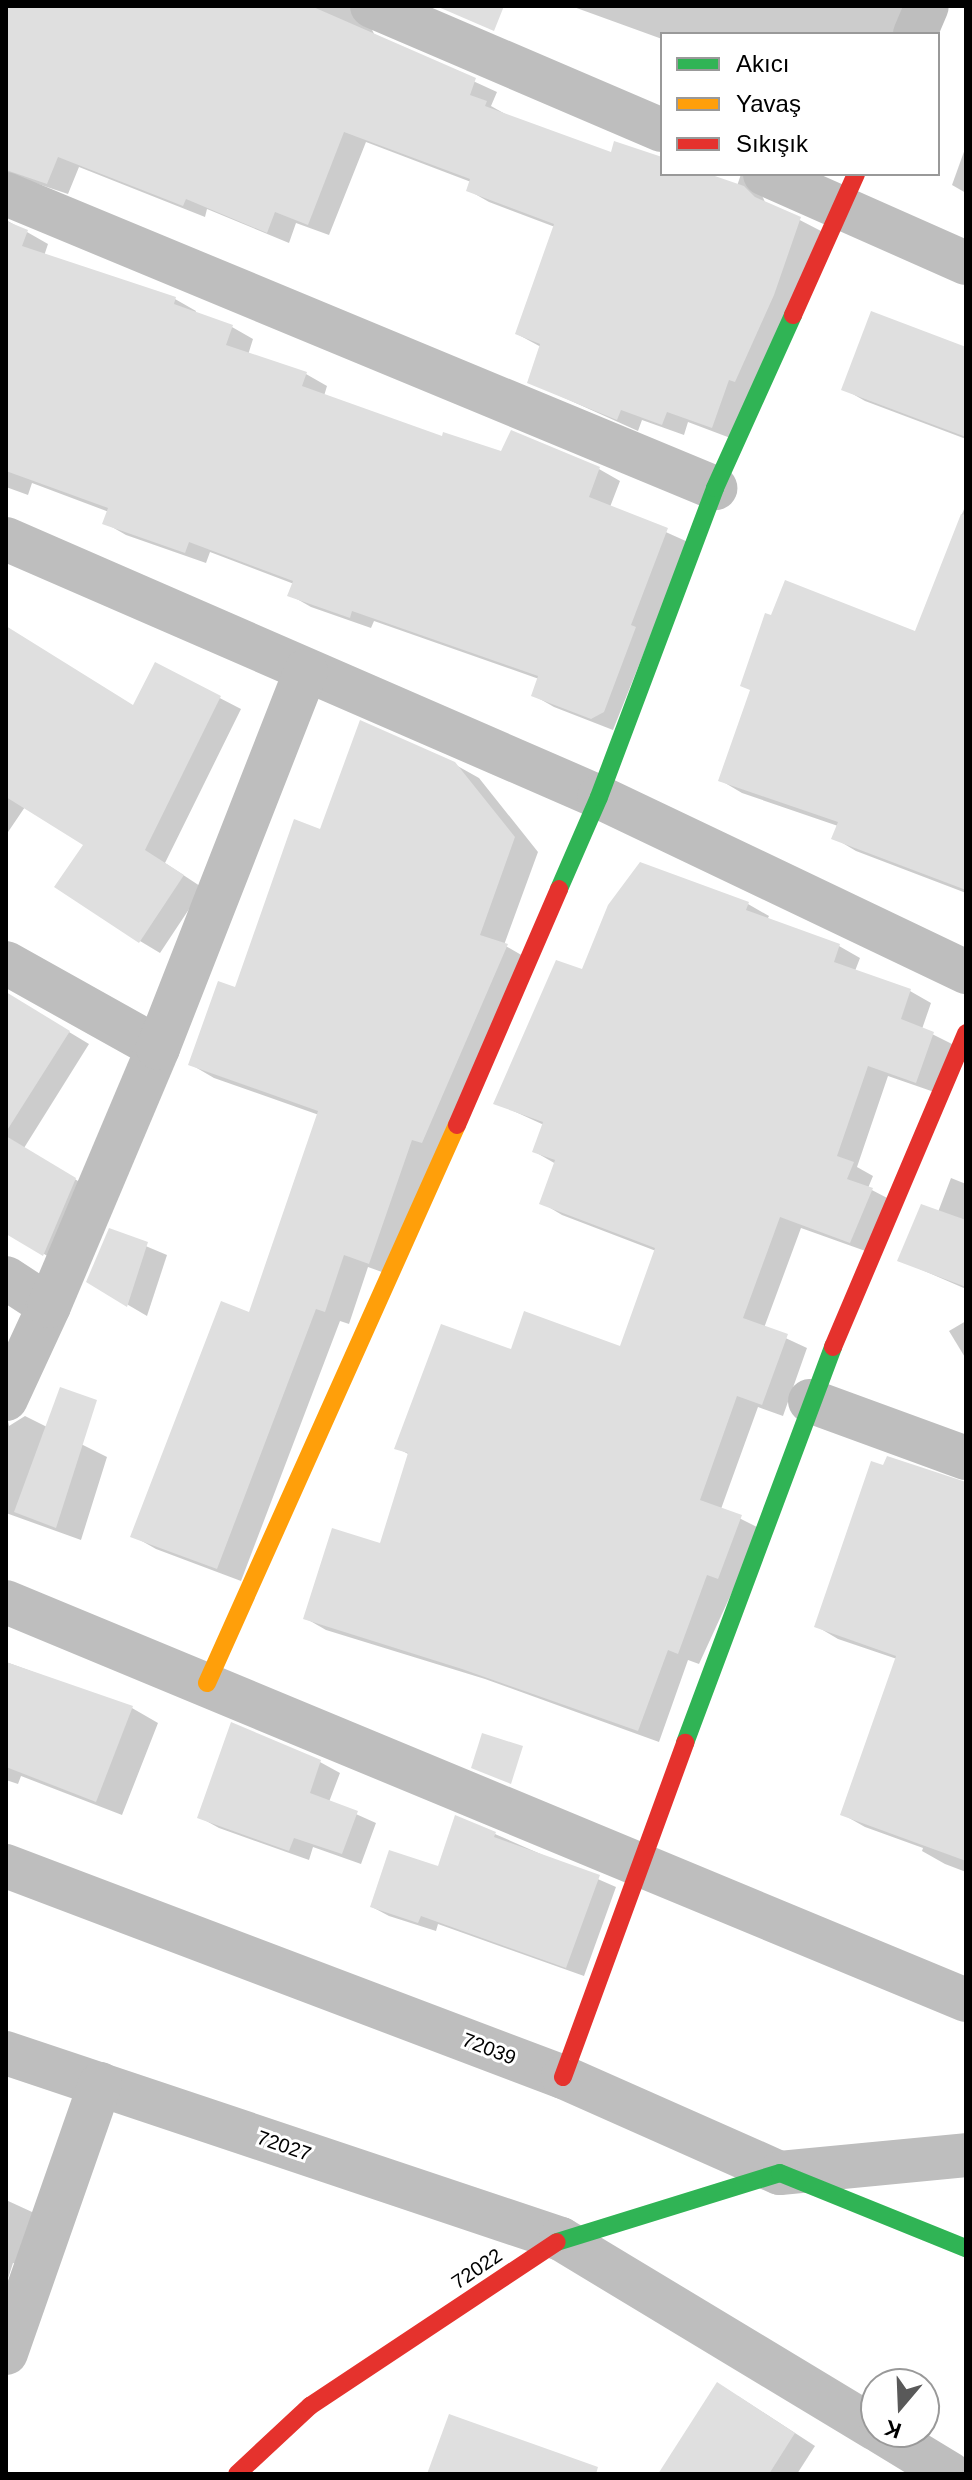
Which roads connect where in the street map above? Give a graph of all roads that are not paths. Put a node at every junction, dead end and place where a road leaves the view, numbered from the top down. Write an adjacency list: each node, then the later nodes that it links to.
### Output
1 (372, 6): 4 (street)
2 (927, 6): 3 (street)
3 (916, 32)
4 (660, 129)
5 (776, 176): 6 (street)
6 (849, 190): 8 (street); 9 (street)
7 (6, 194): 9 (street)
8 (966, 263)
9 (715, 488): 12 (street)
10 (6, 539): 11 (street)
11 (306, 671): 12 (street); 16 (street)
12 (599, 797): 14 (street); 23 (street)
13 (6, 963): 16 (street)
14 (966, 972)
15 (966, 1033): 20 (street)
16 (158, 1048): 18 (street)
17 (6, 1278): 18 (street)
18 (49, 1306): 19 (street)
19 (6, 1399)
20 (810, 1401): 21 (street); 24 (street)
21 (966, 1458)
22 (6, 1602): 23 (street)
23 (207, 1683): 24 (street)
24 (641, 1865): 26 (street); 28 (street)
25 (6, 1866): 28 (street, 72039)
26 (966, 2000)
27 (6, 2053): 29 (street, 72027)
28 (563, 2077): 31 (street, 72039)
29 (100, 2084): 32 (street, 72027); 34 (street)
30 (966, 2155): 31 (street)
31 (780, 2173): 32 (street, 72022); 33 (street, 72039)
32 (561, 2239): 35 (street, 72027); 37 (street, 72022)
33 (966, 2248)
34 (6, 2353)
35 (860, 2419)
36 (907, 2448): 38 (street, 72027)
37 (237, 2474)
38 (950, 2474)

